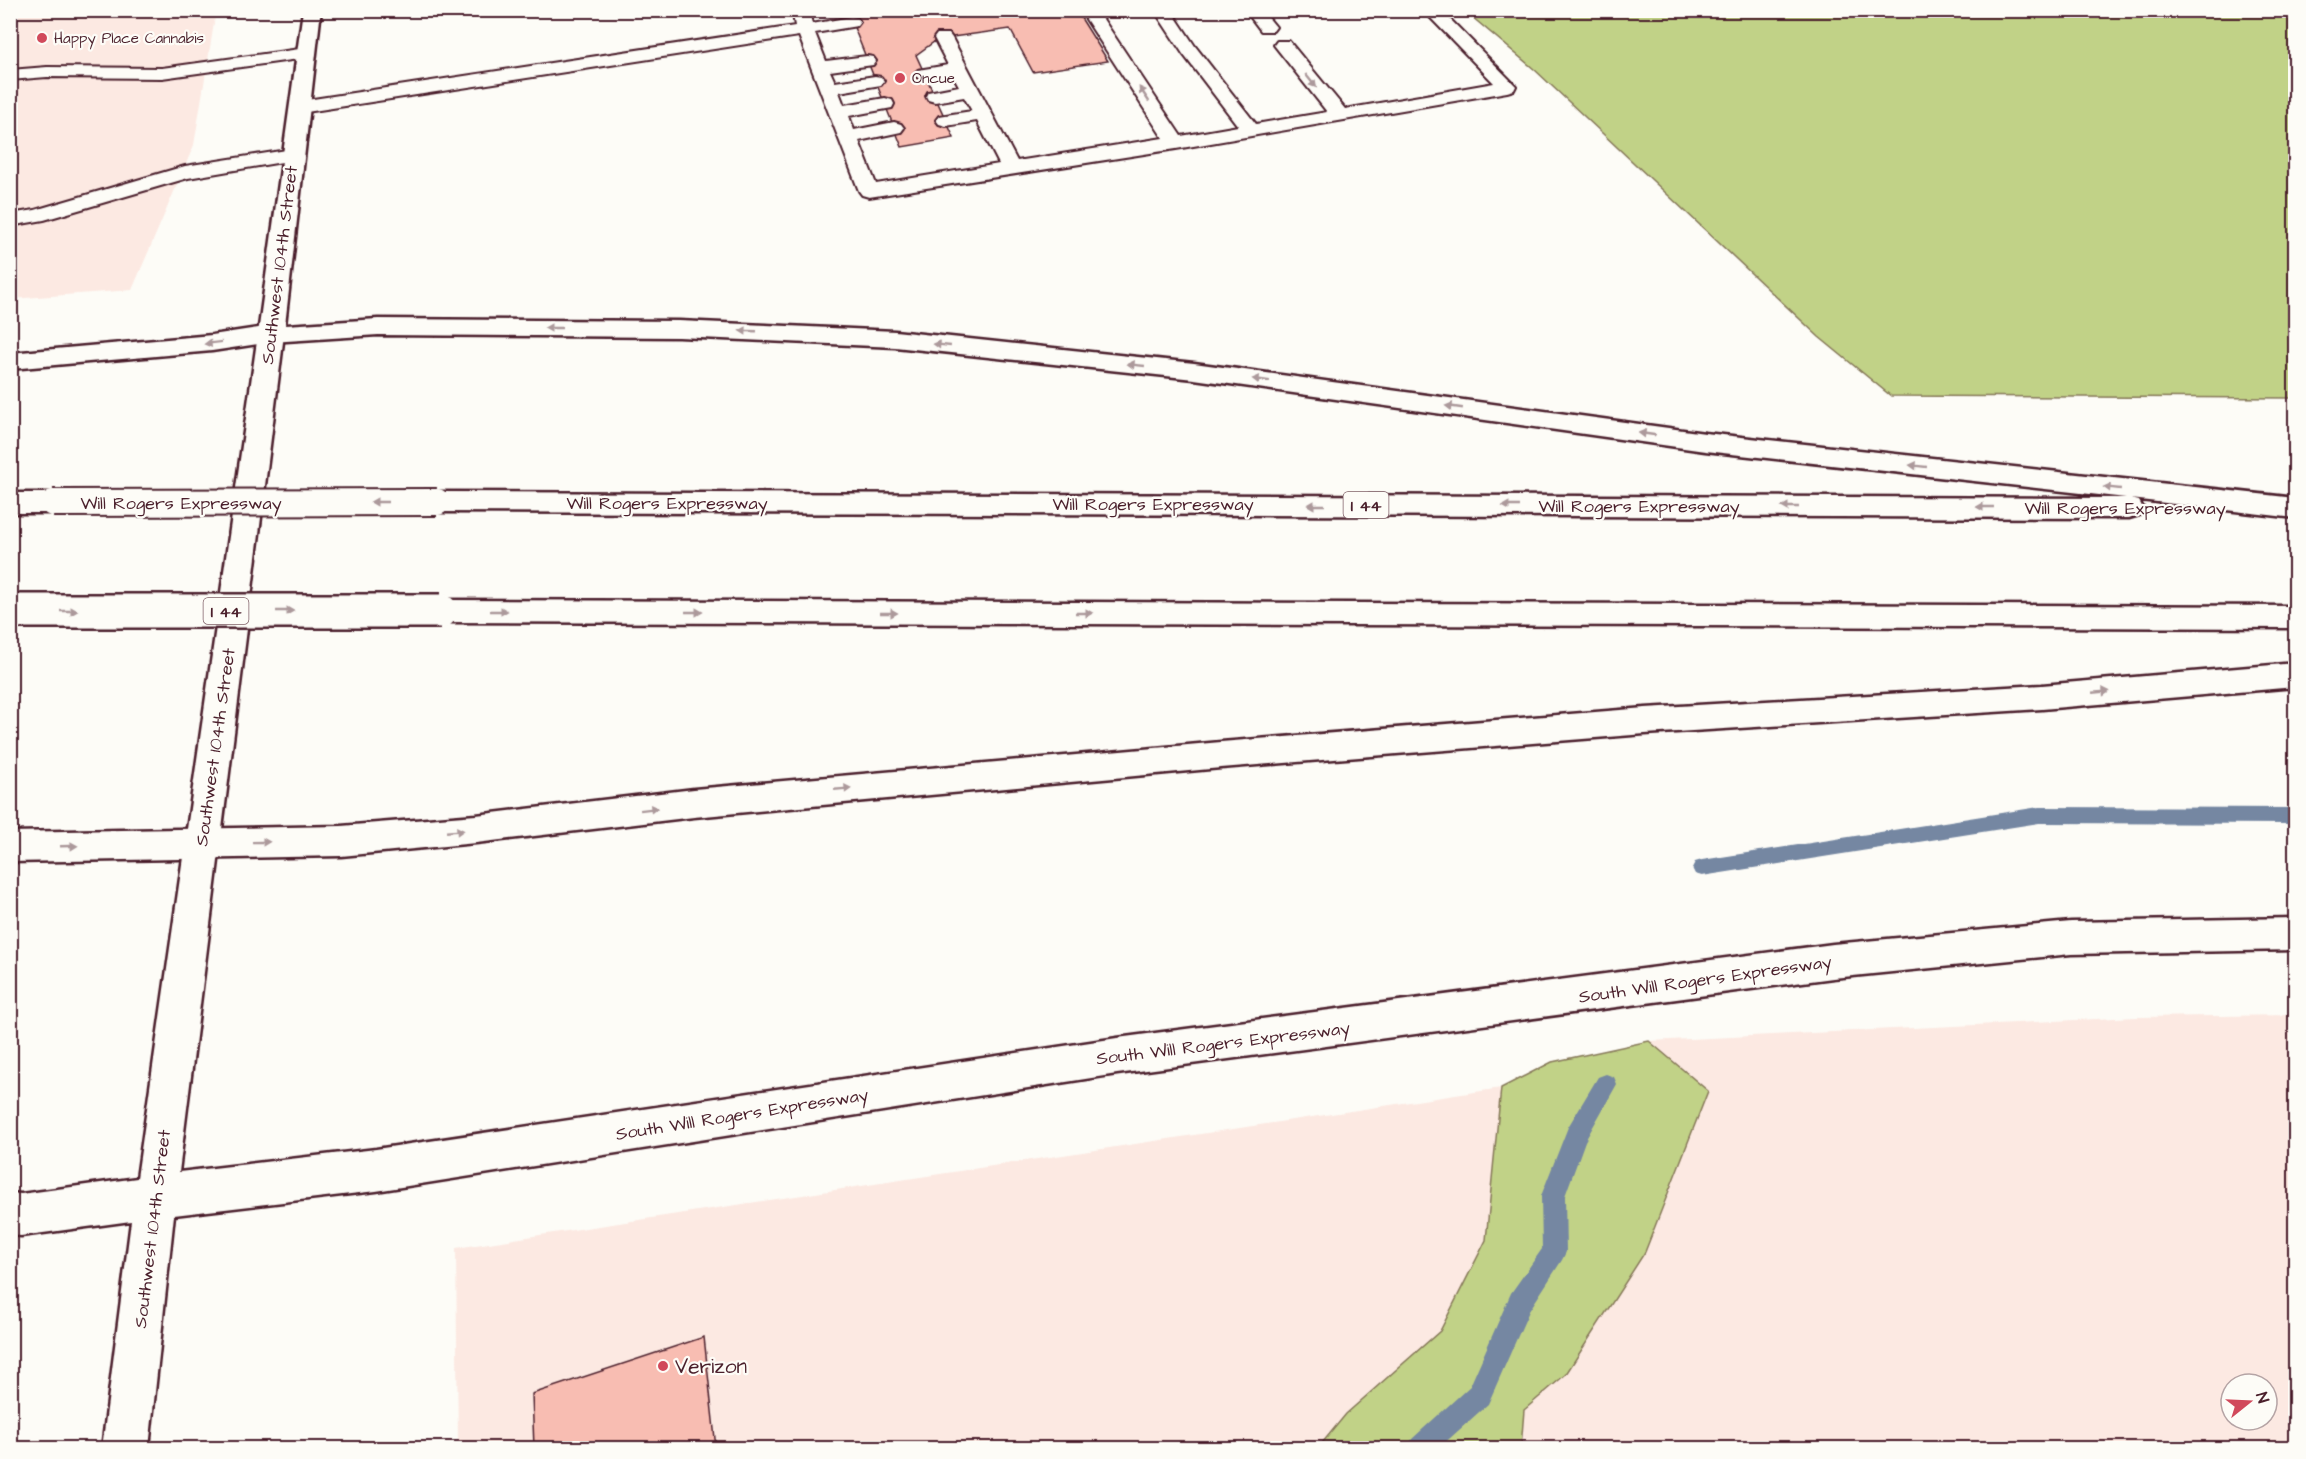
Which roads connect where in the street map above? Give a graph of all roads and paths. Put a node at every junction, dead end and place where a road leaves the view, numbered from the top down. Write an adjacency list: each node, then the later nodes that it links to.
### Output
1 (312, 10): 11 (main road, Southwest 104th Street)
2 (800, 10): 9 (lane)
3 (1088, 10): 31 (lane, one-way to 3)
4 (1162, 10): 29 (lane)
5 (1253, 10): 8 (lane)
6 (1431, 10): 26 (lane)
7 (851, 22): 9 (lane)
8 (1267, 27)
9 (805, 30): 14 (lane); 23 (lane)
10 (1283, 45): 26 (lane, one-way to 26)
11 (307, 53): 17 (lane); 23 (main road, Southwest 104th Street)
12 (927, 53): 15 (lane)
13 (867, 61): 14 (lane)
14 (820, 68): 19 (lane)
15 (960, 69): 16 (lane); 20 (lane)
16 (924, 74)
17 (10, 75)
18 (875, 81): 19 (lane)
19 (829, 88): 24 (lane)
20 (970, 90): 21 (lane); 25 (lane)
21 (935, 96)
22 (885, 104): 24 (lane)
23 (300, 107): 32 (main road, Southwest 104th Street)
24 (837, 112): 30 (lane)
25 (983, 114): 27 (lane); 33 (lane)
26 (1340, 116): 29 (lane)
27 (946, 120)
28 (894, 128): 30 (lane)
29 (1251, 130): 31 (lane)
30 (848, 136): 33 (lane)
31 (1176, 142): 33 (lane)
32 (293, 155): 34 (lane); 35 (main road, Southwest 104th Street)
33 (1011, 168)
34 (10, 220)
35 (271, 334): 36 (main road, one-way to 36); 38 (main road, one-way to 35); 42 (main road, Southwest 104th Street)
36 (10, 361)
37 (10, 503): 38 (main road, Will Rogers Expressway / I 44, one-way to 37, bridge)
38 (2295, 508)
39 (10, 611): 40 (main road, I 44, one-way to 40, bridge)
40 (2295, 617)
41 (2295, 675): 42 (main road, one-way to 41)
42 (202, 842): 43 (main road, one-way to 42); 45 (main road, Southwest 104th Street)
43 (10, 847)
44 (2295, 934): 45 (main road, South Will Rogers Expressway)
45 (155, 1196): 46 (main road, South Will Rogers Expressway); 47 (main road, Southwest 104th Street)
46 (10, 1214)
47 (125, 1449)

